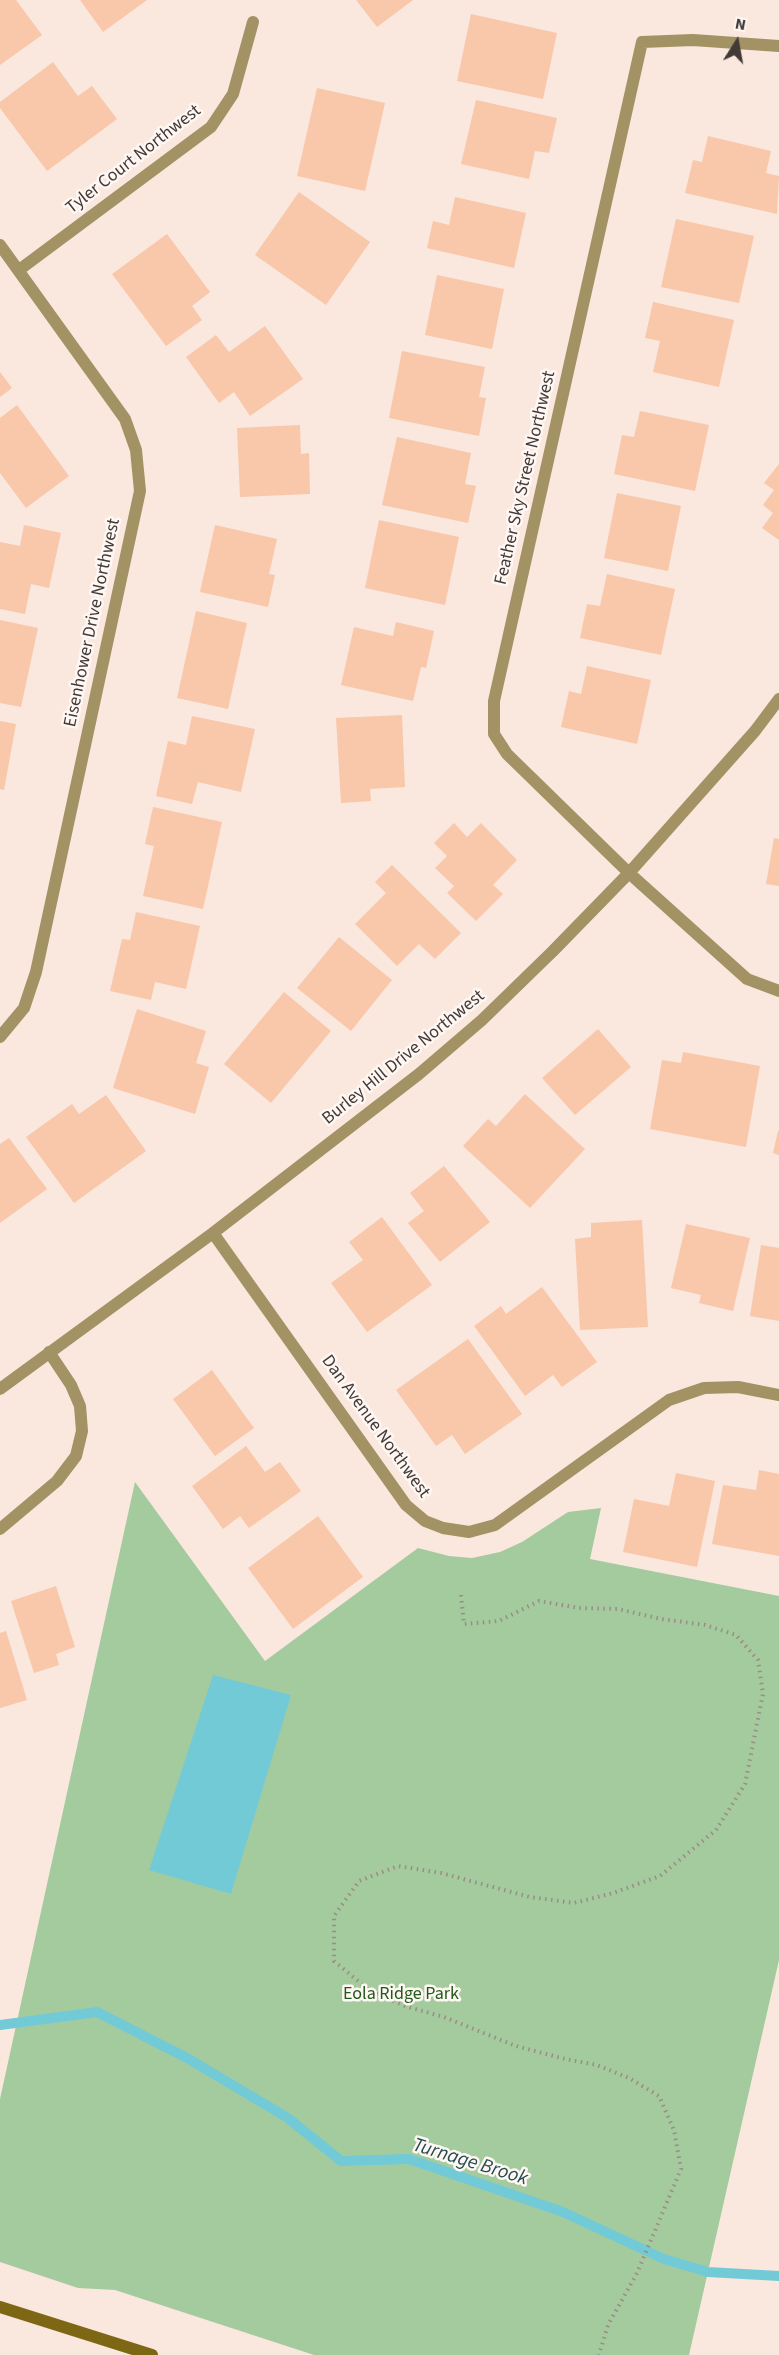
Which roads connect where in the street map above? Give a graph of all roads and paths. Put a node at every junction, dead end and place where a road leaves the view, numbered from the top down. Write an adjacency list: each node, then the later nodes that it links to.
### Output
1 (253, 22): 4 (street, Tyler Court Northwest)
2 (779, 46): 6 (street, Feather Sky Street Northwest)
3 (0, 245): 4 (street, Eisenhower Drive Northwest)
4 (19, 270): 8 (street, Eisenhower Drive Northwest)
5 (779, 699): 6 (street, Burley Hill Drive Northwest)
6 (629, 873): 7 (street, Feather Sky Street Northwest); 9 (street, Burley Hill Drive Northwest)
7 (779, 991)
8 (0, 1036)
9 (213, 1233): 10 (street, Burley Hill Drive Northwest); 12 (street, Dan Avenue Northwest)
10 (49, 1352): 11 (street, Burley Hill Drive Northwest); 13 (street)
11 (0, 1389)
12 (779, 1395)
13 (0, 1529)
14 (461, 1595): 17 (path)
15 (0, 2307): 16 (main road)
16 (152, 2355)
17 (599, 2355)

